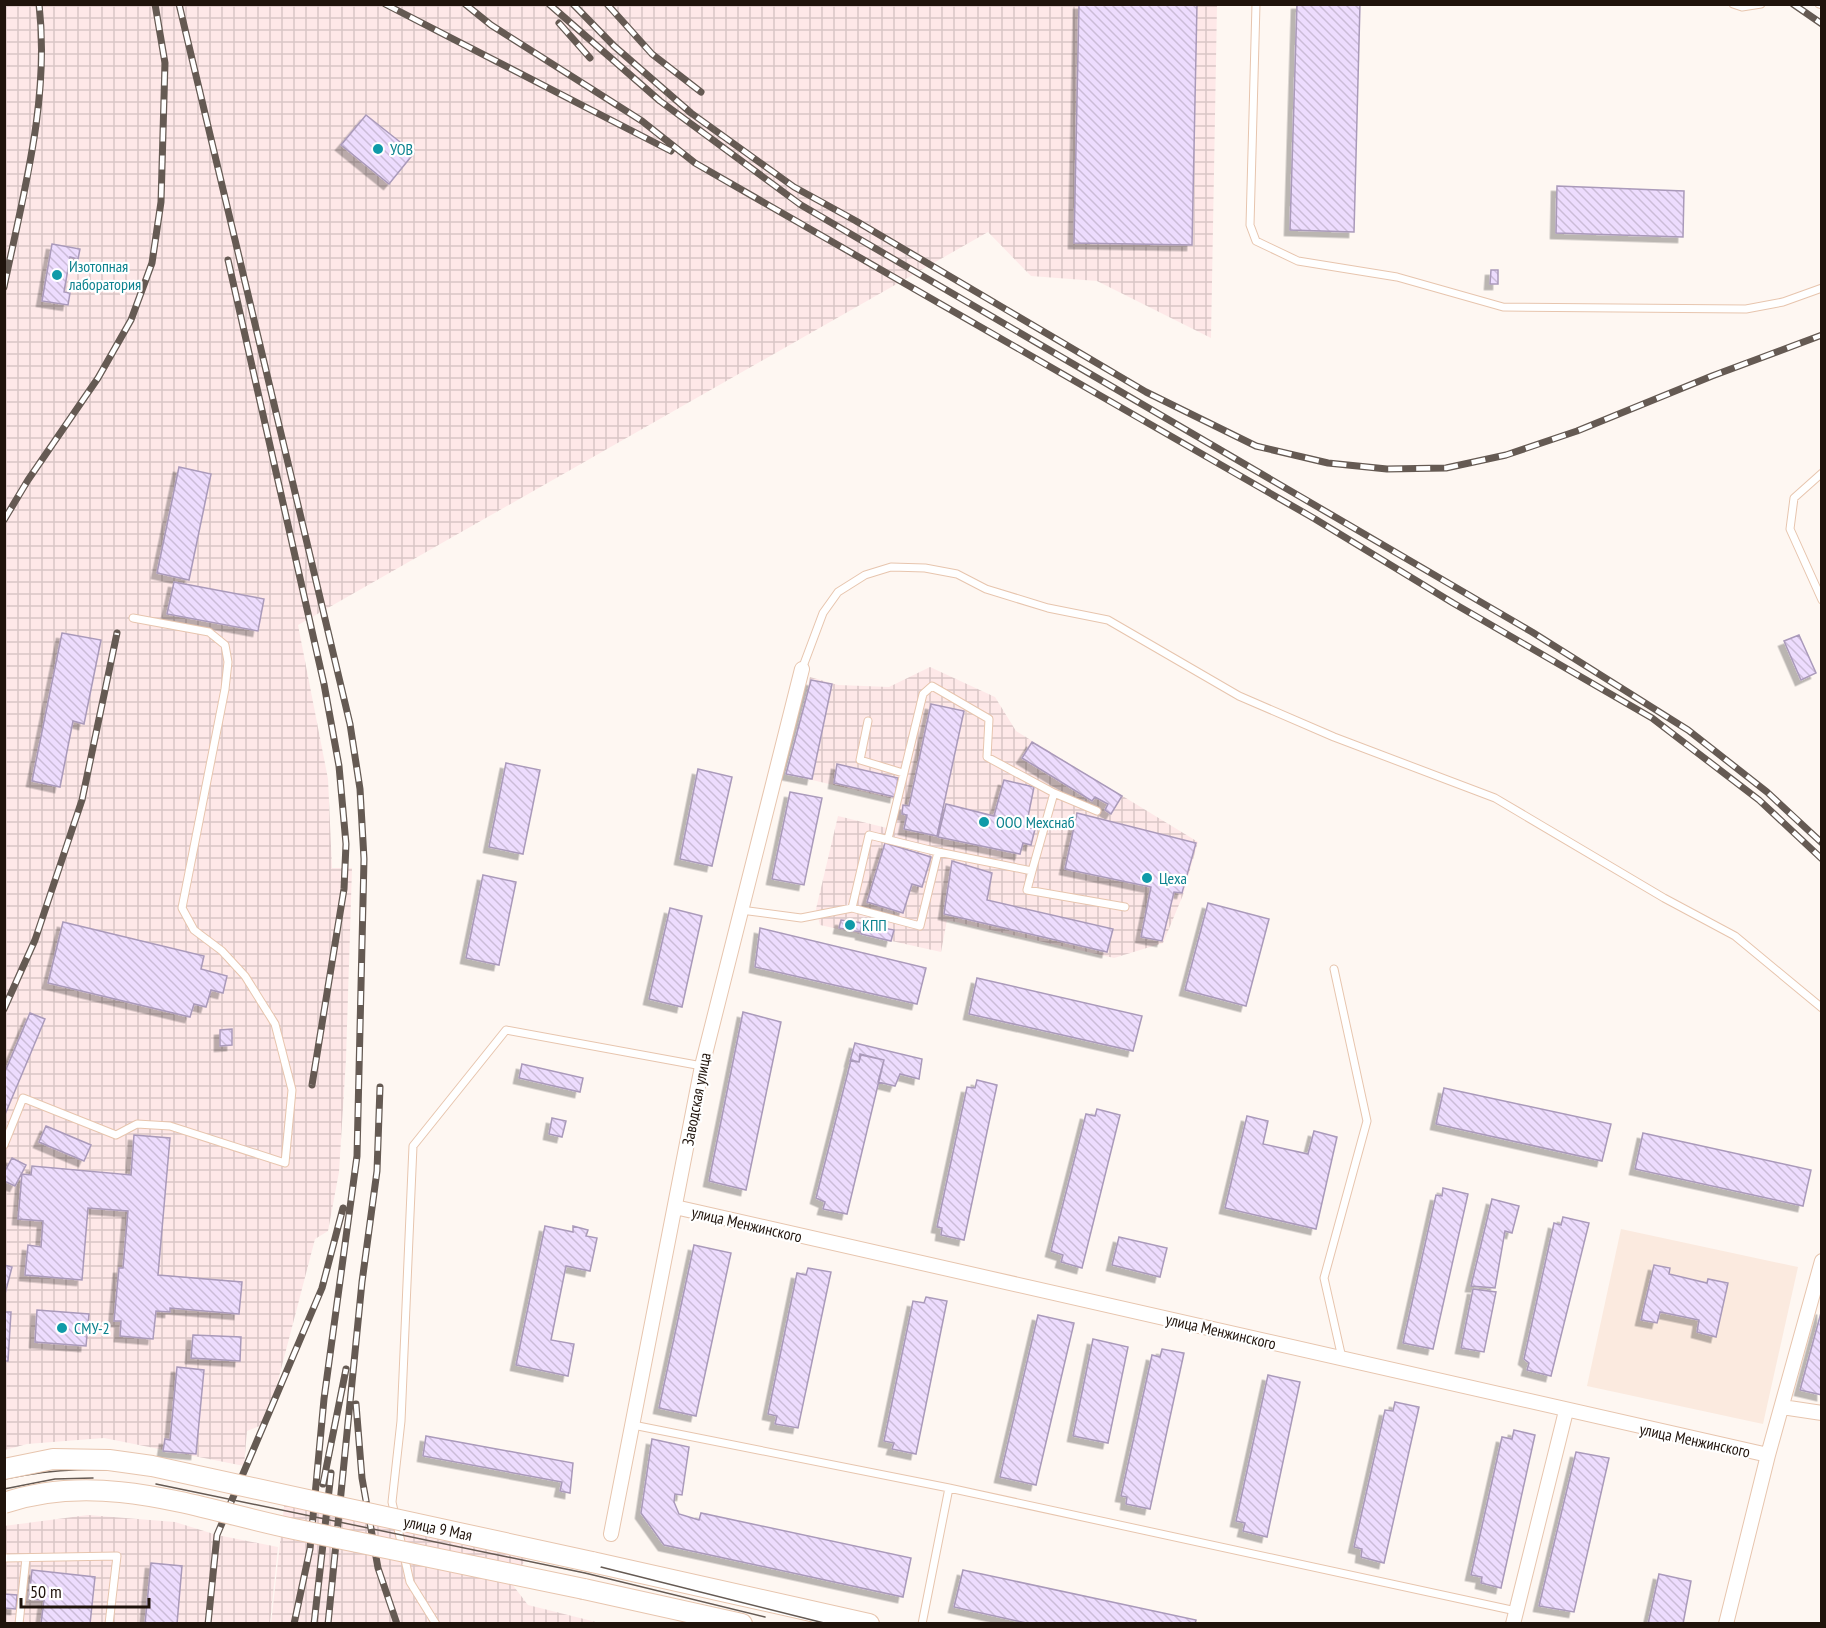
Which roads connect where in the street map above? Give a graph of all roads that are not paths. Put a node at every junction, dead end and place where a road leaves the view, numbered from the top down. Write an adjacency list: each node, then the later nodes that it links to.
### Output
1 (1256, 4): 4 (lane)
2 (1733, 4): 3 (lane)
3 (1761, 4)
4 (1821, 288)
5 (1821, 473): 6 (lane)
6 (1821, 600)
7 (133, 618): 22 (lane)
8 (802, 669): 18 (street, Заводская улица); 20 (lane)
9 (868, 721): 10 (lane)
10 (903, 773): 11 (lane); 13 (lane)
11 (1054, 793): 12 (lane); 15 (lane)
12 (1096, 811)
13 (888, 839): 14 (lane); 17 (lane)
14 (938, 852): 15 (lane); 17 (lane)
15 (1032, 871): 16 (lane)
16 (1125, 907)
17 (852, 908): 18 (lane)
18 (741, 910): 21 (street, Заводская улица)
19 (1335, 969): 25 (lane)
20 (1821, 1008)
21 (702, 1066): 23 (street, Заводская улица); 40 (lane)
22 (4, 1145)
23 (675, 1208): 25 (street, улица Менжинского); 29 (street, Заводская улица)
24 (1821, 1261): 26 (street)
25 (1342, 1358): 27 (street, улица Менжинского)
26 (1782, 1407): 28 (street); 30 (street)
27 (1566, 1412): 30 (street, улица Менжинского); 37 (street)
28 (1821, 1413)
29 (633, 1425): 32 (lane); 34 (street, Заводская улица)
30 (1768, 1455): 44 (street)
31 (4, 1469): 42 (main road, улица 9 Мая, bridge)
32 (949, 1488): 37 (lane); 43 (lane)
33 (4, 1503): 41 (main road, улица 9 Мая, bridge)
34 (611, 1534)
35 (4, 1558): 36 (lane)
36 (26, 1558): 38 (lane); 39 (lane)
37 (1515, 1617)
38 (19, 1623)
39 (109, 1623)
40 (436, 1623)
41 (742, 1623)
42 (869, 1623)
43 (922, 1623)
44 (1726, 1623)

